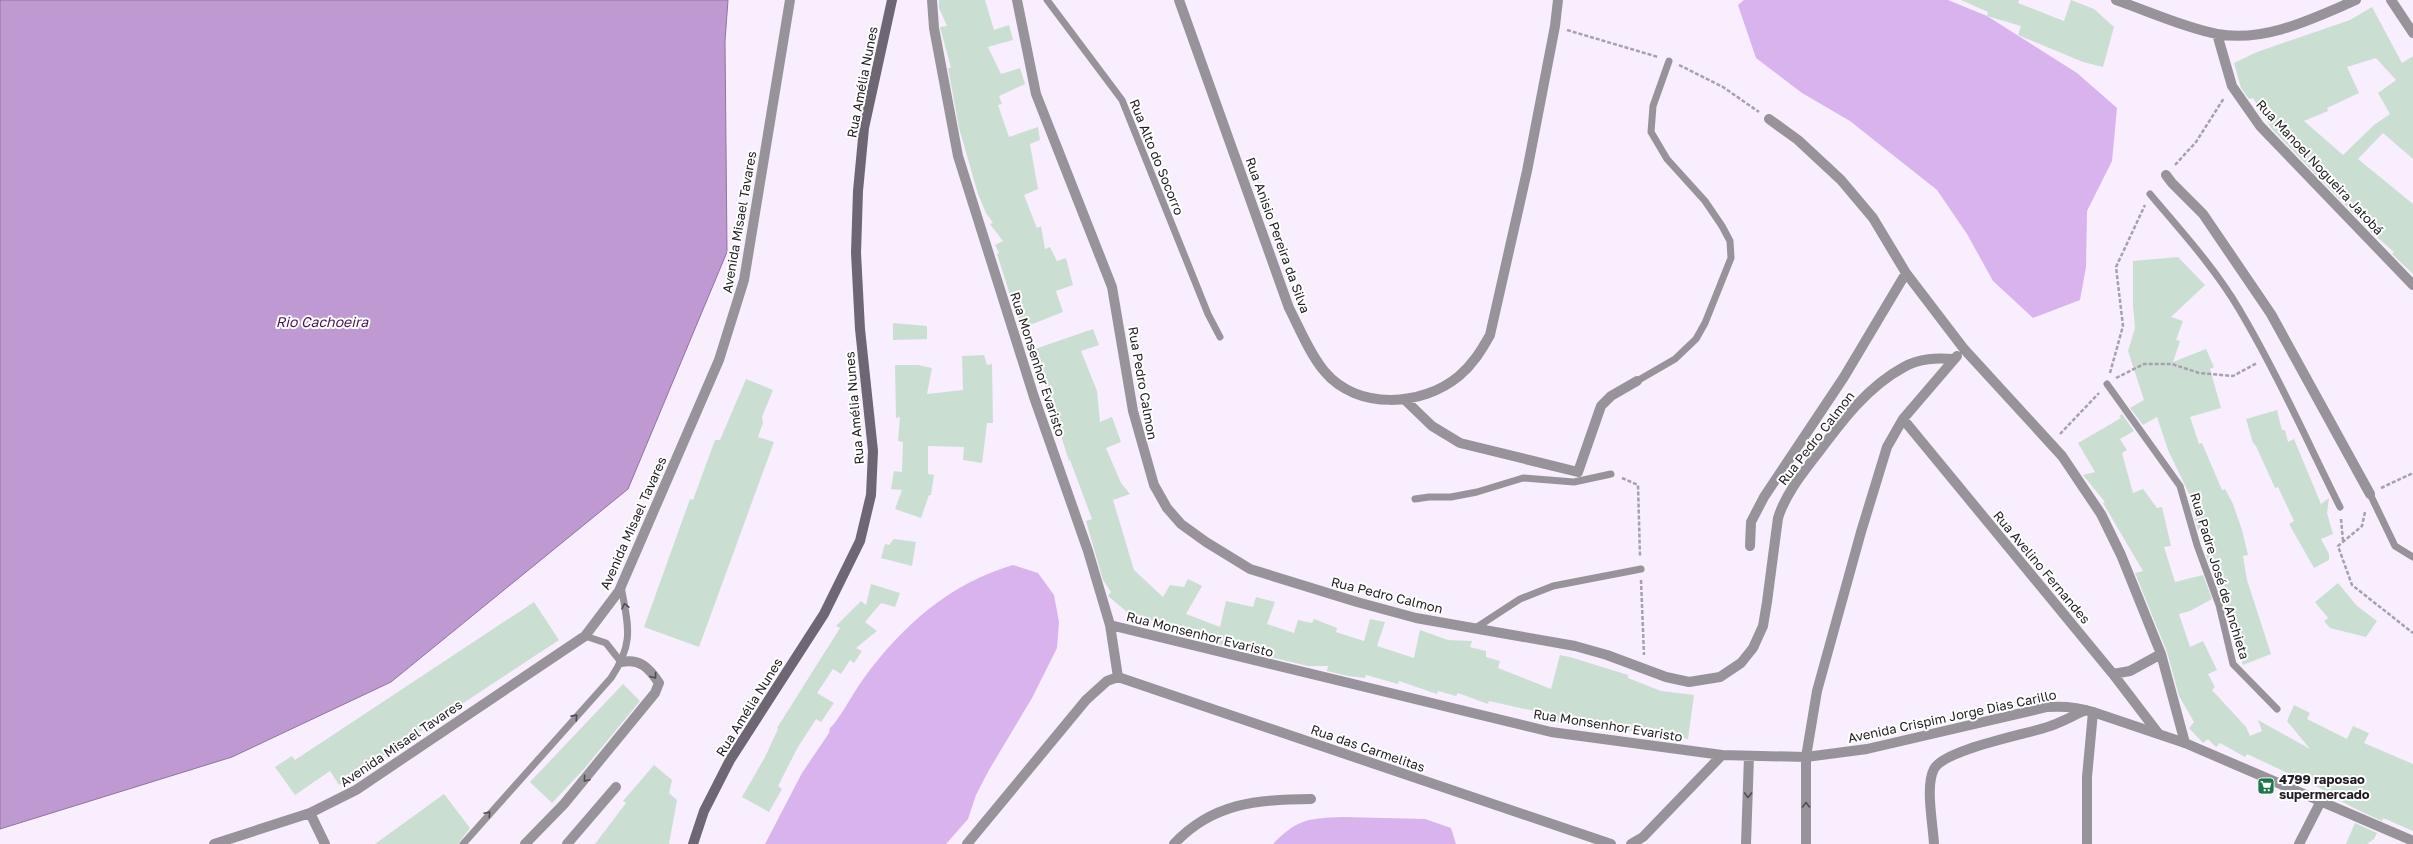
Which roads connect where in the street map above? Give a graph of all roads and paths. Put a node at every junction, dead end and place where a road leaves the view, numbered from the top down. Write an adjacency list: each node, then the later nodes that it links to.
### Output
1 (790, 0): 36 (street, Avenida Misael Tavares)
2 (892, 0): 62 (main road, Rua Amélia Nunes)
3 (932, 0): 37 (street, Rua Monsenhor Evaristo)
4 (1018, 0): 38 (street, Rua Pedro Calmon)
5 (1047, 0): 20 (lane, Rua Alto do Socorro)
6 (1179, 0): 26 (street, Rua Anisio Pereira da Silva)
7 (1558, 0): 26 (street, Rua Anisio Pereira da Silva)
8 (2116, 0): 12 (street)
9 (2356, 0): 12 (street)
10 (2391, 0): 11 (street)
11 (2413, 33)
12 (2217, 34): 14 (street, Rua Manoel Nogueira Jatobá)
13 (1669, 61): 24 (lane)
14 (2232, 86): 16 (path); 19 (street, Rua Manoel Nogueira Jatobá)
15 (1769, 119): 18 (street)
16 (2166, 175): 30 (street)
17 (2150, 194): 22 (lane); 25 (path)
18 (1906, 274): 21 (street); 33 (street, Rua Pedro Calmon)
19 (2413, 285)
20 (1220, 337)
21 (1964, 349): 23 (street); 28 (street)
22 (2266, 358): 25 (path); 32 (lane)
23 (1954, 359): 27 (street); 38 (street, Rua Pedro Calmon)
24 (1637, 381): 26 (street)
25 (2107, 384): 28 (path); 45 (lane, Rua Padre José de Anchieta)
26 (1405, 400)
27 (1903, 420): 43 (street, Rua Avelino Fernandes); 51 (street)
28 (2051, 443): 41 (street)
29 (1611, 474): 31 (lane)
30 (2370, 494): 34 (lane)
31 (1415, 499)
32 (2340, 507): 39 (path)
33 (1750, 546)
34 (2413, 557)
35 (1640, 569): 38 (lane)
36 (621, 586): 40 (street, Avenida Misael Tavares); 42 (lane, one-way to 36)
37 (1110, 625): 44 (street); 49 (street, Rua Monsenhor Evaristo)
38 (1474, 629)
39 (2413, 633)
40 (585, 636): 42 (lane); 55 (street, Avenida Misael Tavares)
41 (2161, 654): 43 (street); 48 (street)
42 (621, 662): 59 (lane, one-way to 42); 60 (street, one-way to 60)
43 (2113, 674): 47 (street, Rua Avelino Fernandes)
44 (1118, 677): 63 (street); 65 (street, Rua das Carmelitas)
45 (2277, 709)
46 (2090, 711): 47 (street, Avenida Crispim Jorge Dias Carillo); 51 (street, Avenida Crispim Jorge Dias Carillo); 69 (street); 70 (street)
47 (2158, 733): 48 (street, Avenida Crispim Jorge Dias Carillo)
48 (2185, 743): 54 (street, Avenida Crispim Jorge Dias Carillo)
49 (1722, 755): 50 (street, Rua Monsenhor Evaristo); 66 (street)
50 (1749, 756): 51 (street, Rua Monsenhor Evaristo); 67 (street, one-way to 67)
51 (1806, 757): 68 (street, one-way to 51)
52 (616, 787): 61 (street)
53 (1311, 798): 64 (street)
54 (2321, 801): 56 (street, Avenida Crispim Jorge Dias Carillo); 71 (street)
55 (310, 813): 57 (street, Avenida Misael Tavares); 58 (street)
56 (2413, 841)
57 (214, 844)
58 (325, 844)
59 (463, 844)
60 (525, 844)
61 (568, 844)
62 (693, 844)
63 (967, 844)
64 (1174, 844)
65 (1611, 844)
66 (1631, 844)
67 (1746, 844)
68 (1806, 844)
69 (1934, 844)
70 (2087, 844)
71 (2299, 844)

